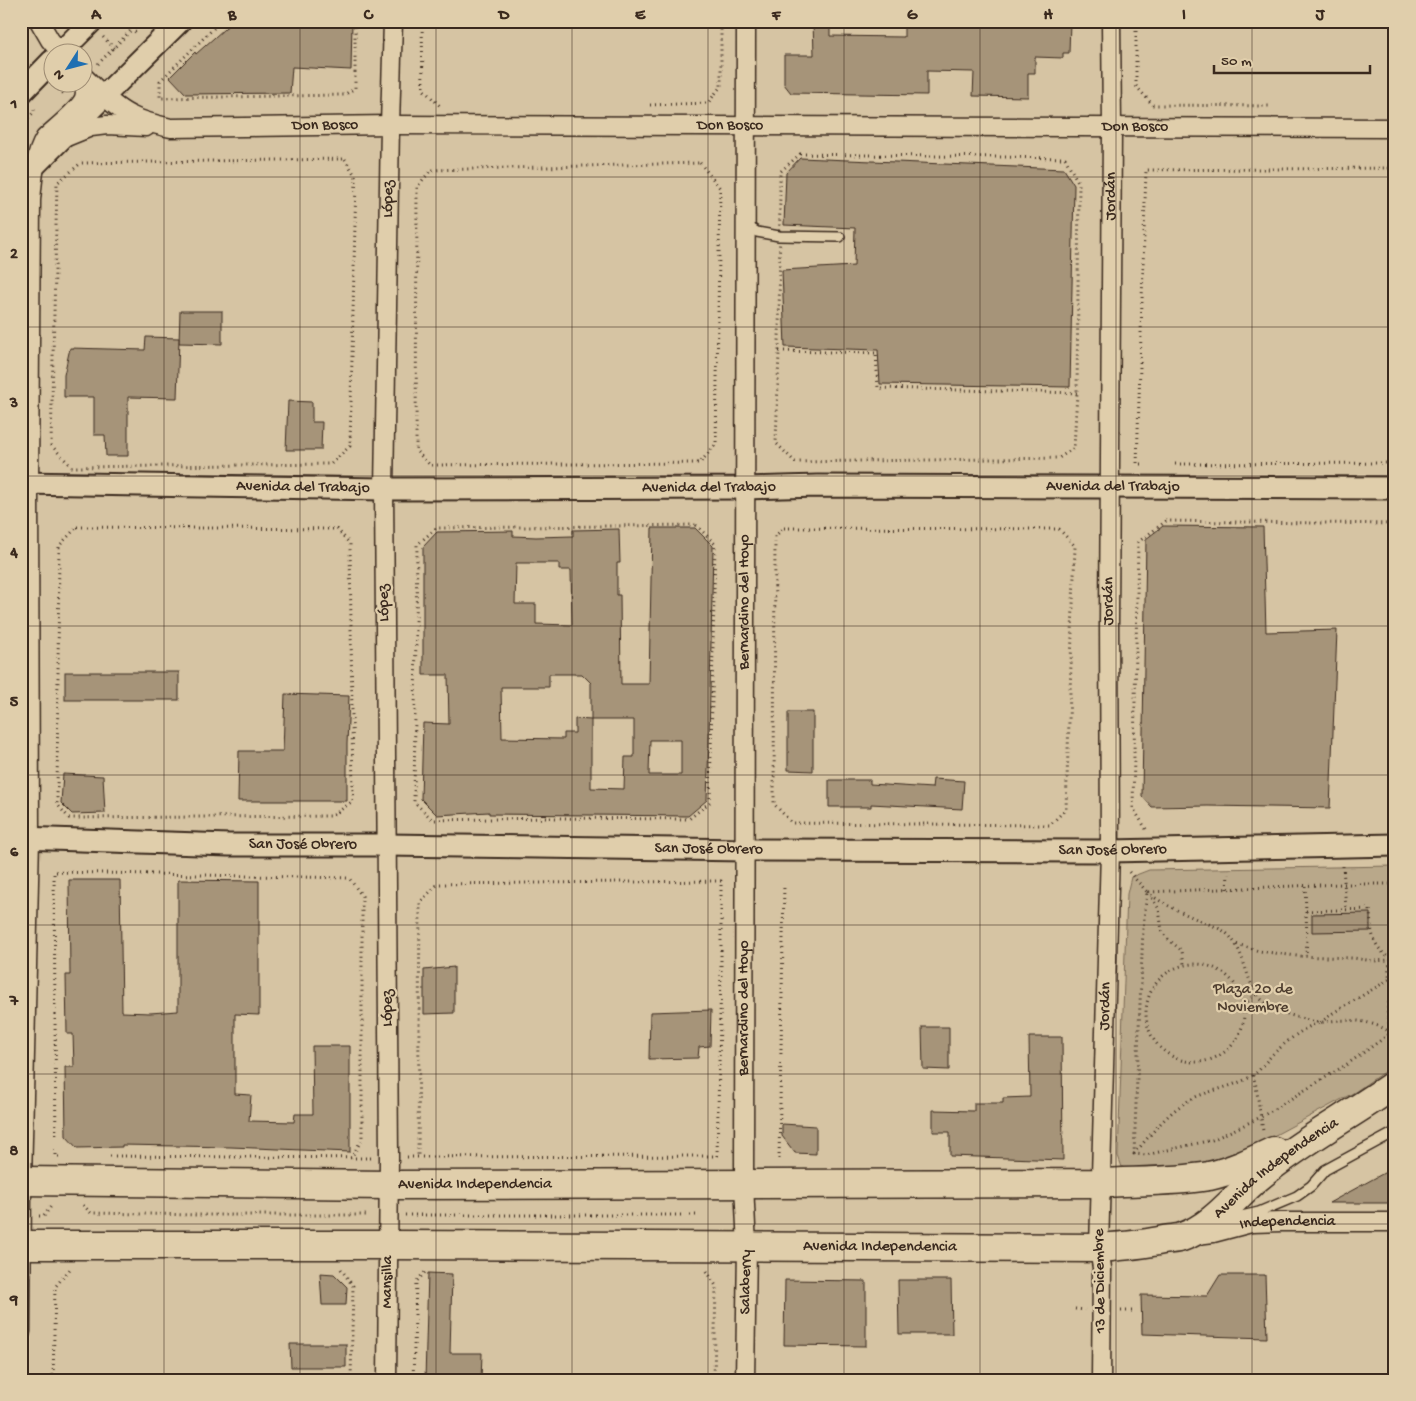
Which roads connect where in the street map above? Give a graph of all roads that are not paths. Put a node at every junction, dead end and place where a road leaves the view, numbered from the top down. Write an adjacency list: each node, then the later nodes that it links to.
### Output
1 (39, 21): 7 (street)
2 (180, 21): 11 (street)
3 (393, 21): 12 (street, López)
4 (746, 21): 13 (street, Bernardino del Hoyo)
5 (1111, 21): 14 (street, Jordán)
6 (96, 28): 8 (street)
7 (52, 42)
8 (76, 42)
9 (92, 80): 11 (street, Don Bosco)
10 (85, 92): 18 (street)
11 (104, 96): 15 (street, Don Bosco); 17 (street)
12 (390, 125): 13 (street, Don Bosco); 15 (street, Don Bosco); 27 (street, López)
13 (746, 127): 14 (street, Don Bosco); 20 (street, Bernardino del Hoyo)
14 (1112, 127): 16 (street, Don Bosco); 24 (street, Jordán)
15 (171, 128): 17 (street)
16 (1395, 128)
17 (60, 140): 18 (street)
18 (29, 172): 21 (street)
19 (21, 205): 21 (street)
20 (746, 224): 22 (lane); 25 (street, Bernardino del Hoyo)
21 (30, 226): 23 (street)
22 (840, 237)
23 (25, 483): 27 (street, Avenida del Trabajo); 28 (street)
24 (1110, 487): 25 (street, Avenida del Trabajo); 26 (street, Avenida del Trabajo); 32 (street, Jordán)
25 (745, 488): 27 (street, Avenida del Trabajo); 31 (street, Bernardino del Hoyo)
26 (1395, 488)
27 (384, 489): 29 (street, López)
28 (25, 838): 29 (street, San José Obrero); 37 (street)
29 (387, 845): 31 (street, San José Obrero); 39 (street, López)
30 (1395, 845): 32 (street, San José Obrero)
31 (746, 850): 32 (street, San José Obrero); 40 (street, Bernardino del Hoyo)
32 (1110, 851): 38 (street, Jordán)
33 (1395, 1084): 34 (main road)
34 (1334, 1123): 36 (main road, Avenida Independencia); 42 (main road, Avenida Independencia)
35 (1395, 1132): 42 (lane)
36 (1165, 1180): 38 (main road, Avenida Independencia); 42 (main road)
37 (21, 1181): 39 (main road, Avenida Independencia); 41 (street)
38 (1101, 1183): 40 (main road, Avenida Independencia); 48 (street, 13 de Diciembre)
39 (389, 1185): 40 (main road, Avenida Independencia); 45 (street, Mansilla)
40 (744, 1185): 47 (street, Salaberry)
41 (22, 1215): 46 (street)
42 (1212, 1220): 44 (main road, Avenida Independencia)
43 (1395, 1222): 44 (street, Independencia)
44 (1182, 1237): 48 (main road, Avenida Independencia)
45 (388, 1244): 46 (main road, Avenida Independencia); 47 (main road, Avenida Independencia); 50 (street, Mansilla)
46 (22, 1245): 49 (street)
47 (747, 1247): 48 (main road, Avenida Independencia); 51 (street, Salaberry)
48 (1099, 1248): 52 (street, 13 de Diciembre)
49 (21, 1332)
50 (387, 1380)
51 (745, 1380)
52 (1101, 1380)

